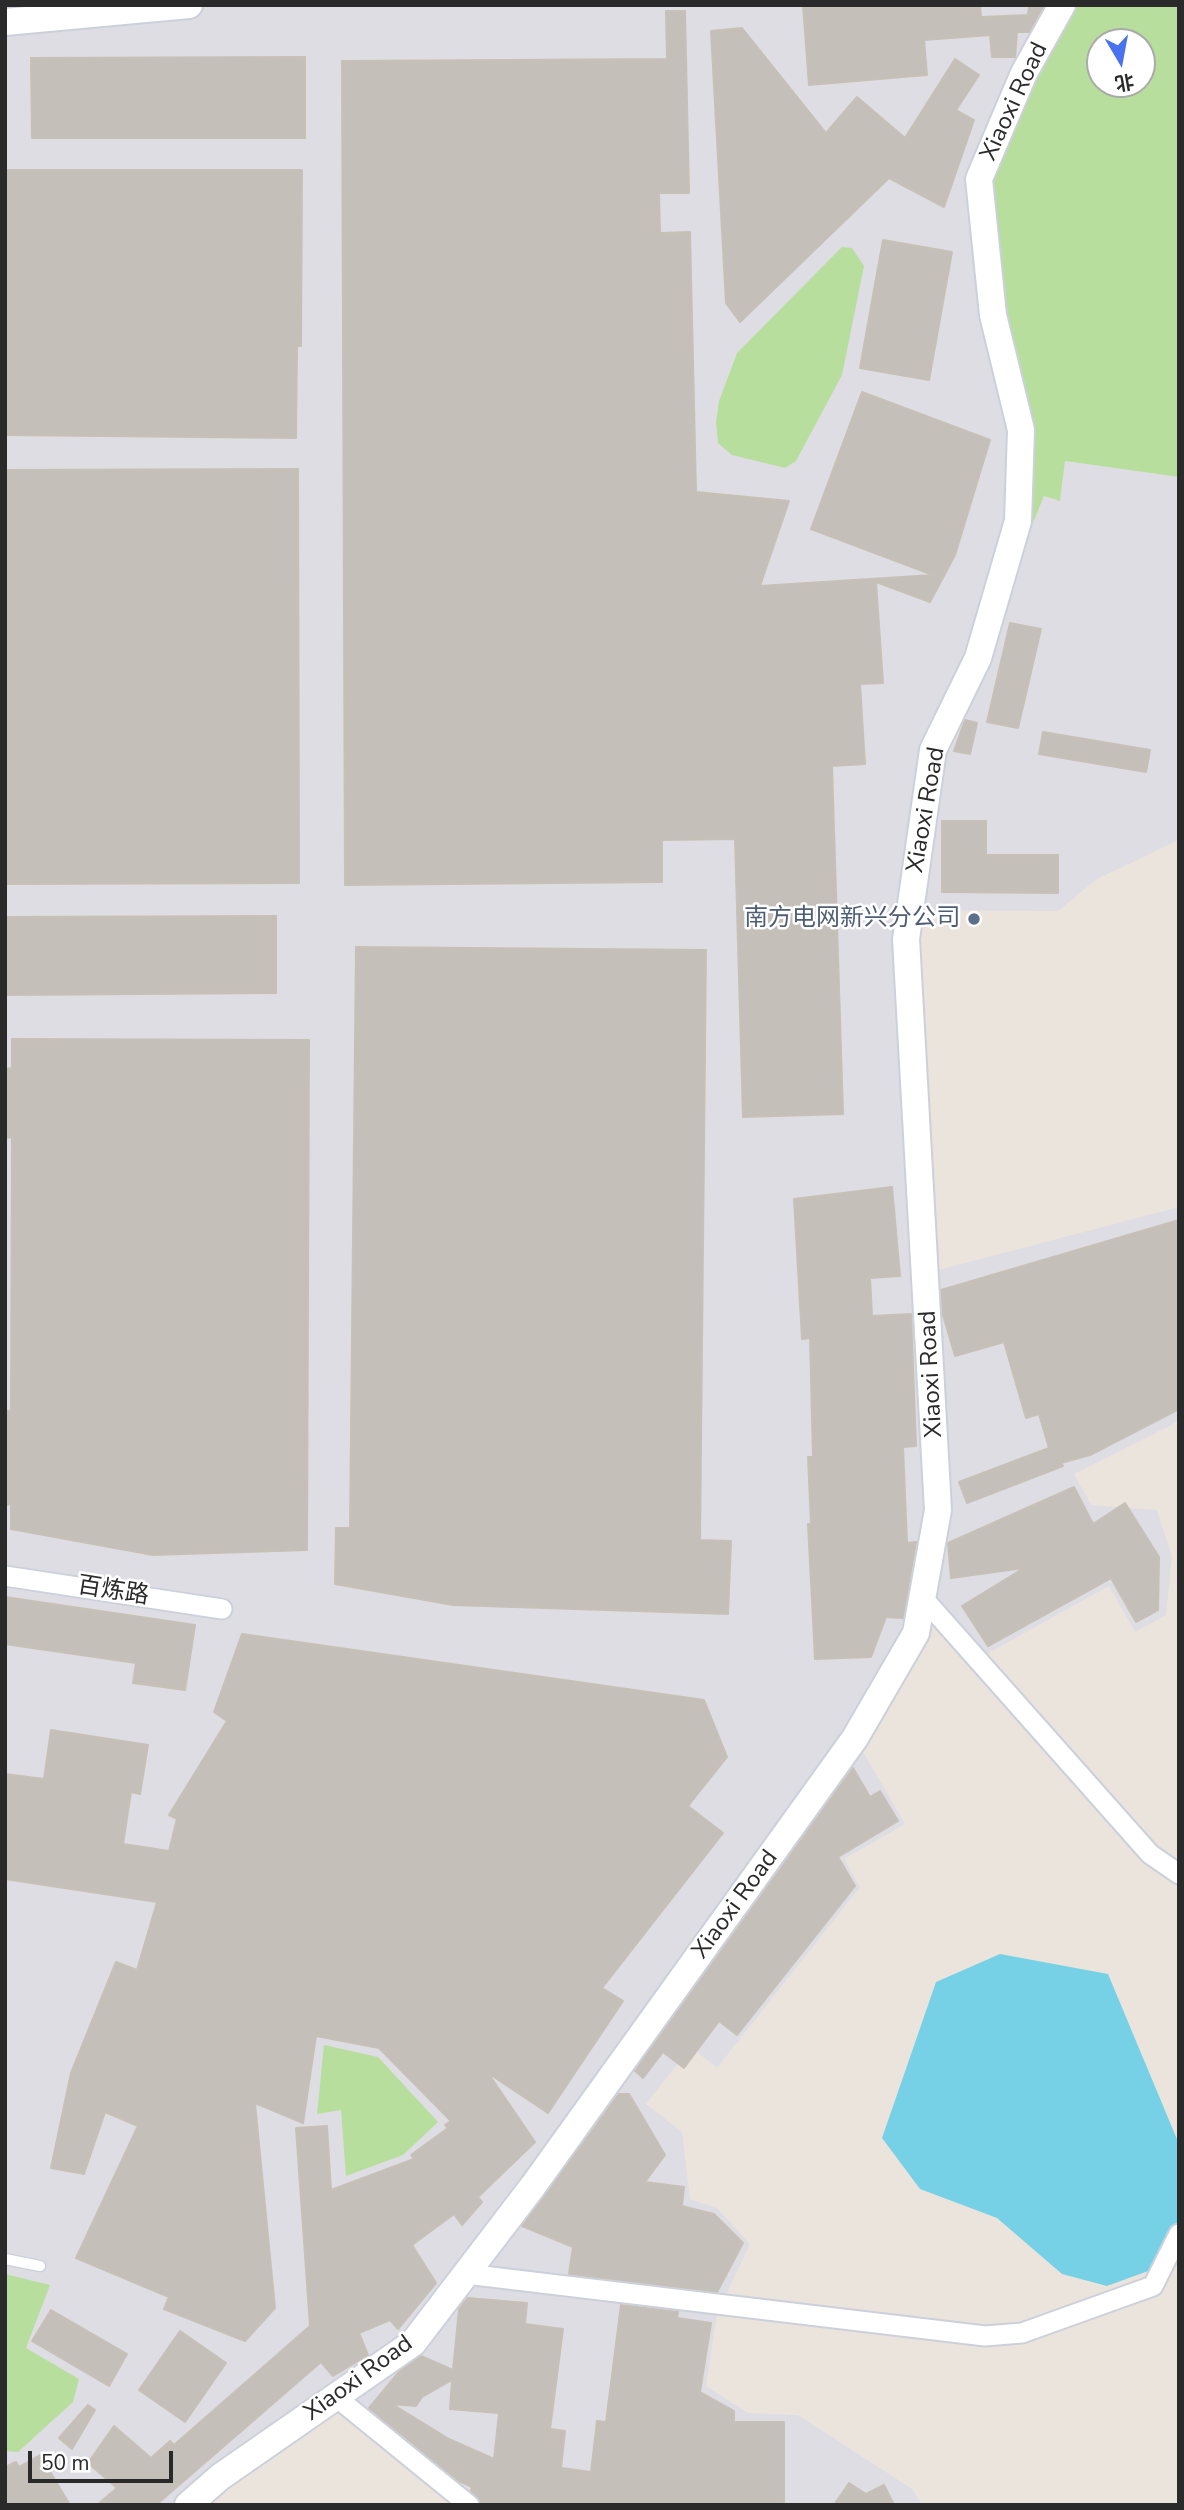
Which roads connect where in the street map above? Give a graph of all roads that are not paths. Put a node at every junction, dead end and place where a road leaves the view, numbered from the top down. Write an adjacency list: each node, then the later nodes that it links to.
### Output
1 (189, 5): 3 (street)
2 (1062, 5): 5 (street, Xiaoxi Road)
3 (5, 22)
4 (5, 1576): 6 (street, 百炼路)
5 (923, 1598): 7 (street); 11 (street, Xiaoxi Road)
6 (222, 1609)
7 (1179, 1874)
8 (1179, 2234): 11 (street)
9 (5, 2259): 10 (lane)
10 (40, 2266)
11 (466, 2274): 12 (street, Xiaoxi Road)
12 (336, 2396): 13 (street, Xiaoxi Road); 14 (street)
13 (188, 2505)
14 (468, 2505)

